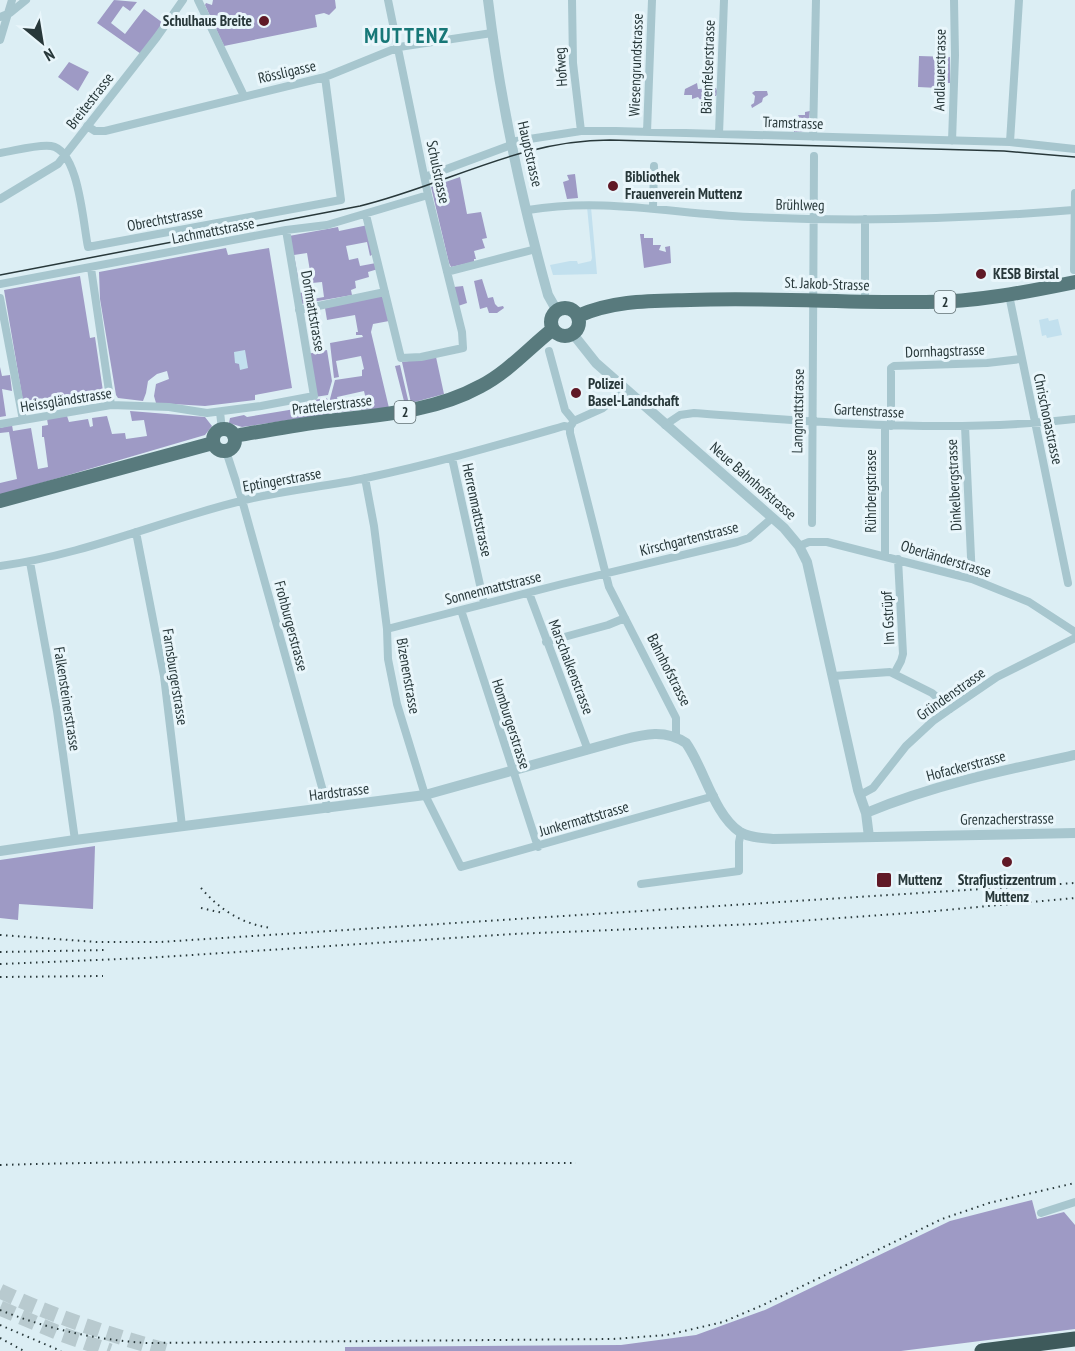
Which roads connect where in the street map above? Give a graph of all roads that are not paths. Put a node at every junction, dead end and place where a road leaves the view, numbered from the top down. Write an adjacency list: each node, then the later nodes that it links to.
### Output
1 (12, 0): 13 (street)
2 (26, 0): 13 (street)
3 (183, 0): 20 (street, Breitestrasse)
4 (198, 0): 19 (street)
5 (388, 0): 17 (street, Schulstrasse)
6 (488, 0): 15 (street, Hauptstrasse)
7 (572, 0): 21 (street, Hofweg)
8 (652, 0): 22 (street, Wiesengrundstrasse)
9 (724, 0): 23 (street, Bärenfelserstrasse)
10 (816, 0): 24 (street)
11 (954, 0): 25 (street, Andlauerstrasse)
12 (1019, 0): 26 (street)
13 (10, 13): 14 (street); 16 (street)
14 (0, 17)
15 (492, 33): 17 (street, Rössligasse); 27 (street, Hauptstrasse)
16 (0, 40)
17 (399, 47): 18 (street, Rössligasse); 33 (street, Schulstrasse)
18 (325, 77): 19 (street, Rössligasse); 30 (street, Obrechtstrasse)
19 (244, 96): 20 (street, Rössligasse)
20 (87, 126): 30 (street, Breitestrasse)
21 (581, 131): 22 (street, Tramstrasse); 27 (street, Tramstrasse)
22 (647, 132): 23 (street, Tramstrasse)
23 (719, 134): 24 (street, Tramstrasse)
24 (813, 137): 25 (street, Tramstrasse)
25 (952, 141): 26 (street, Tramstrasse)
26 (1010, 142): 28 (street, Tramstrasse)
27 (510, 144): 33 (street, Tramstrasse); 38 (street, Hauptstrasse)
28 (1075, 149)
29 (0, 153): 30 (street)
30 (64, 156): 36 (street, Breitestrasse)
31 (814, 156): 41 (street, Langmattstrasse)
32 (654, 166): 37 (street)
33 (425, 177): 35 (street, Schulstrasse)
34 (1075, 193): 39 (street)
35 (428, 195): 40 (street, Lachmattstrasse); 47 (street, Schulstrasse)
36 (0, 199)
37 (653, 207): 38 (street, Brühlweg); 41 (street, Brühlweg)
38 (528, 210): 44 (street, Hauptstrasse)
39 (1074, 210): 42 (street, Brühlweg); 46 (street)
40 (366, 214): 43 (street, Lachmattstrasse); 50 (street)
41 (813, 219): 42 (street, Brühlweg); 53 (street, Langmattstrasse)
42 (865, 219): 54 (street)
43 (286, 231): 45 (street, Lachmattstrasse); 55 (street, Dorfmattstrasse)
44 (536, 249): 47 (street); 56 (street, Hauptstrasse)
45 (91, 268): 49 (street, Lachmattstrasse); 64 (street)
46 (1074, 270)
47 (447, 272): 50 (street, Schulstrasse)
48 (1075, 282): 51 (main road, St. Jakob-Strasse / 2)
49 (0, 284)
50 (385, 292): 55 (street)
51 (1008, 295): 54 (main road, St. Jakob-Strasse / 2); 61 (street, Chrischonastrasse)
52 (0, 298): 67 (street)
53 (813, 300): 54 (main road, St. Jakob-Strasse / 2); 57 (main road, St. Jakob-Strasse / 2); 68 (street, Langmattstrasse)
54 (865, 302)
55 (298, 310): 63 (street, Dorfmattstrasse)
56 (557, 311): 57 (main road); 58 (main road)
57 (578, 316): 59 (main road)
58 (553, 329): 59 (main road); 75 (main road, Prattelerstrasse / 2)
59 (573, 334): 62 (street, Neue Bahnhofstrasse)
60 (549, 351): 71 (street, Bahnhofstrasse)
61 (1021, 358): 69 (street, Chrischonastrasse); 73 (street, Dornhagstrasse)
62 (626, 390): 71 (street); 72 (street, Neue Bahnhofstrasse)
63 (314, 396): 65 (street, Heissgländstrasse)
64 (111, 405): 65 (street, Heissgländstrasse); 67 (street, Heissgländstrasse)
65 (220, 412): 75 (street)
66 (1075, 419): 69 (street, Gartenstrasse)
67 (23, 420): 70 (street, Heissgländstrasse)
68 (811, 421): 72 (street, Gartenstrasse); 73 (street, Gartenstrasse); 83 (street, Langmattstrasse)
69 (1035, 423): 74 (street, Gartenstrasse); 92 (street, Chrischonastrasse)
70 (0, 424)
71 (572, 424): 78 (street, Eptingerstrasse); 90 (street, Bahnhofstrasse)
72 (665, 424): 82 (street, Neue Bahnhofstrasse)
73 (888, 426): 74 (street, Gartenstrasse); 86 (street, Rührbergstrasse)
74 (964, 426): 91 (street, Dinkelbergstrasse)
75 (228, 433): 76 (main road); 77 (main road)
76 (213, 443): 77 (main road); 81 (main road)
77 (226, 451): 80 (street, Frohburgerstrasse)
78 (452, 458): 79 (street, Eptingerstrasse); 94 (street, Herrenmattstrasse)
79 (365, 478): 80 (street, Eptingerstrasse); 97 (street, Bizenenstrasse)
80 (242, 500): 84 (street, Eptingerstrasse); 110 (street, Frohburgerstrasse)
81 (0, 501)
82 (772, 518): 85 (street, Neue Bahnhofstrasse); 90 (street, Kirschgartenstrasse)
83 (812, 523)
84 (136, 532): 88 (street, Eptingerstrasse); 112 (street, Farnsburgerstrasse)
85 (799, 546): 86 (street, Oberländerstrasse); 101 (street, Neue Bahnhofstrasse)
86 (885, 555): 87 (street, Oberländerstrasse)
87 (898, 559): 91 (street, Oberländerstrasse); 100 (street, Im Gstrüpf)
88 (30, 562): 89 (street, Eptingerstrasse); 116 (street, Falkensteinerstrasse)
89 (0, 566)
90 (606, 574): 93 (street, Sonnenmattstrasse); 96 (street, Bahnhofstrasse)
91 (972, 579): 98 (street, Oberländerstrasse)
92 (1068, 584)
93 (529, 593): 94 (street, Sonnenmattstrasse); 99 (street, Marschalkenstrasse)
94 (484, 603): 95 (street, Sonnenmattstrasse)
95 (461, 610): 97 (street, Sonnenmattstrasse); 106 (street, Homburgerstrasse)
96 (625, 618): 99 (street); 103 (street, Bahnhofstrasse)
97 (387, 629): 107 (street, Bizenenstrasse)
98 (1074, 638): 102 (street, Gründenstrasse)
99 (546, 642): 104 (street, Marschalkenstrasse)
100 (894, 674): 101 (street); 102 (street)
101 (833, 676): 108 (street, Neue Bahnhofstrasse)
102 (950, 709): 108 (street, Gründenstrasse)
103 (676, 737): 104 (street, Hardstrasse); 109 (street)
104 (588, 750): 106 (street, Hardstrasse)
105 (1075, 755): 111 (street, Hofackerstrasse)
106 (512, 772): 107 (street, Hardstrasse); 117 (street, Homburgerstrasse)
107 (425, 795): 110 (street, Hardstrasse); 119 (street, Bizenenstrasse)
108 (860, 795): 111 (street, Neue Bahnhofstrasse)
109 (714, 796): 113 (street); 117 (street, Junkermattstrasse)
110 (327, 809): 112 (street, Hardstrasse)
111 (866, 813): 115 (street, Neue Bahnhofstrasse)
112 (182, 826): 116 (street, Hardstrasse)
113 (741, 832): 115 (street); 120 (street)
114 (1075, 833): 115 (street, Grenzacherstrasse)
115 (869, 837)
116 (75, 840): 118 (street, Hardstrasse)
117 (538, 847): 119 (street, Junkermattstrasse)
118 (0, 851)
119 (461, 867)
120 (641, 884)
121 (1075, 1202): 122 (street)
122 (1041, 1213)
123 (1075, 1339): 124 (highway)
124 (982, 1351)

